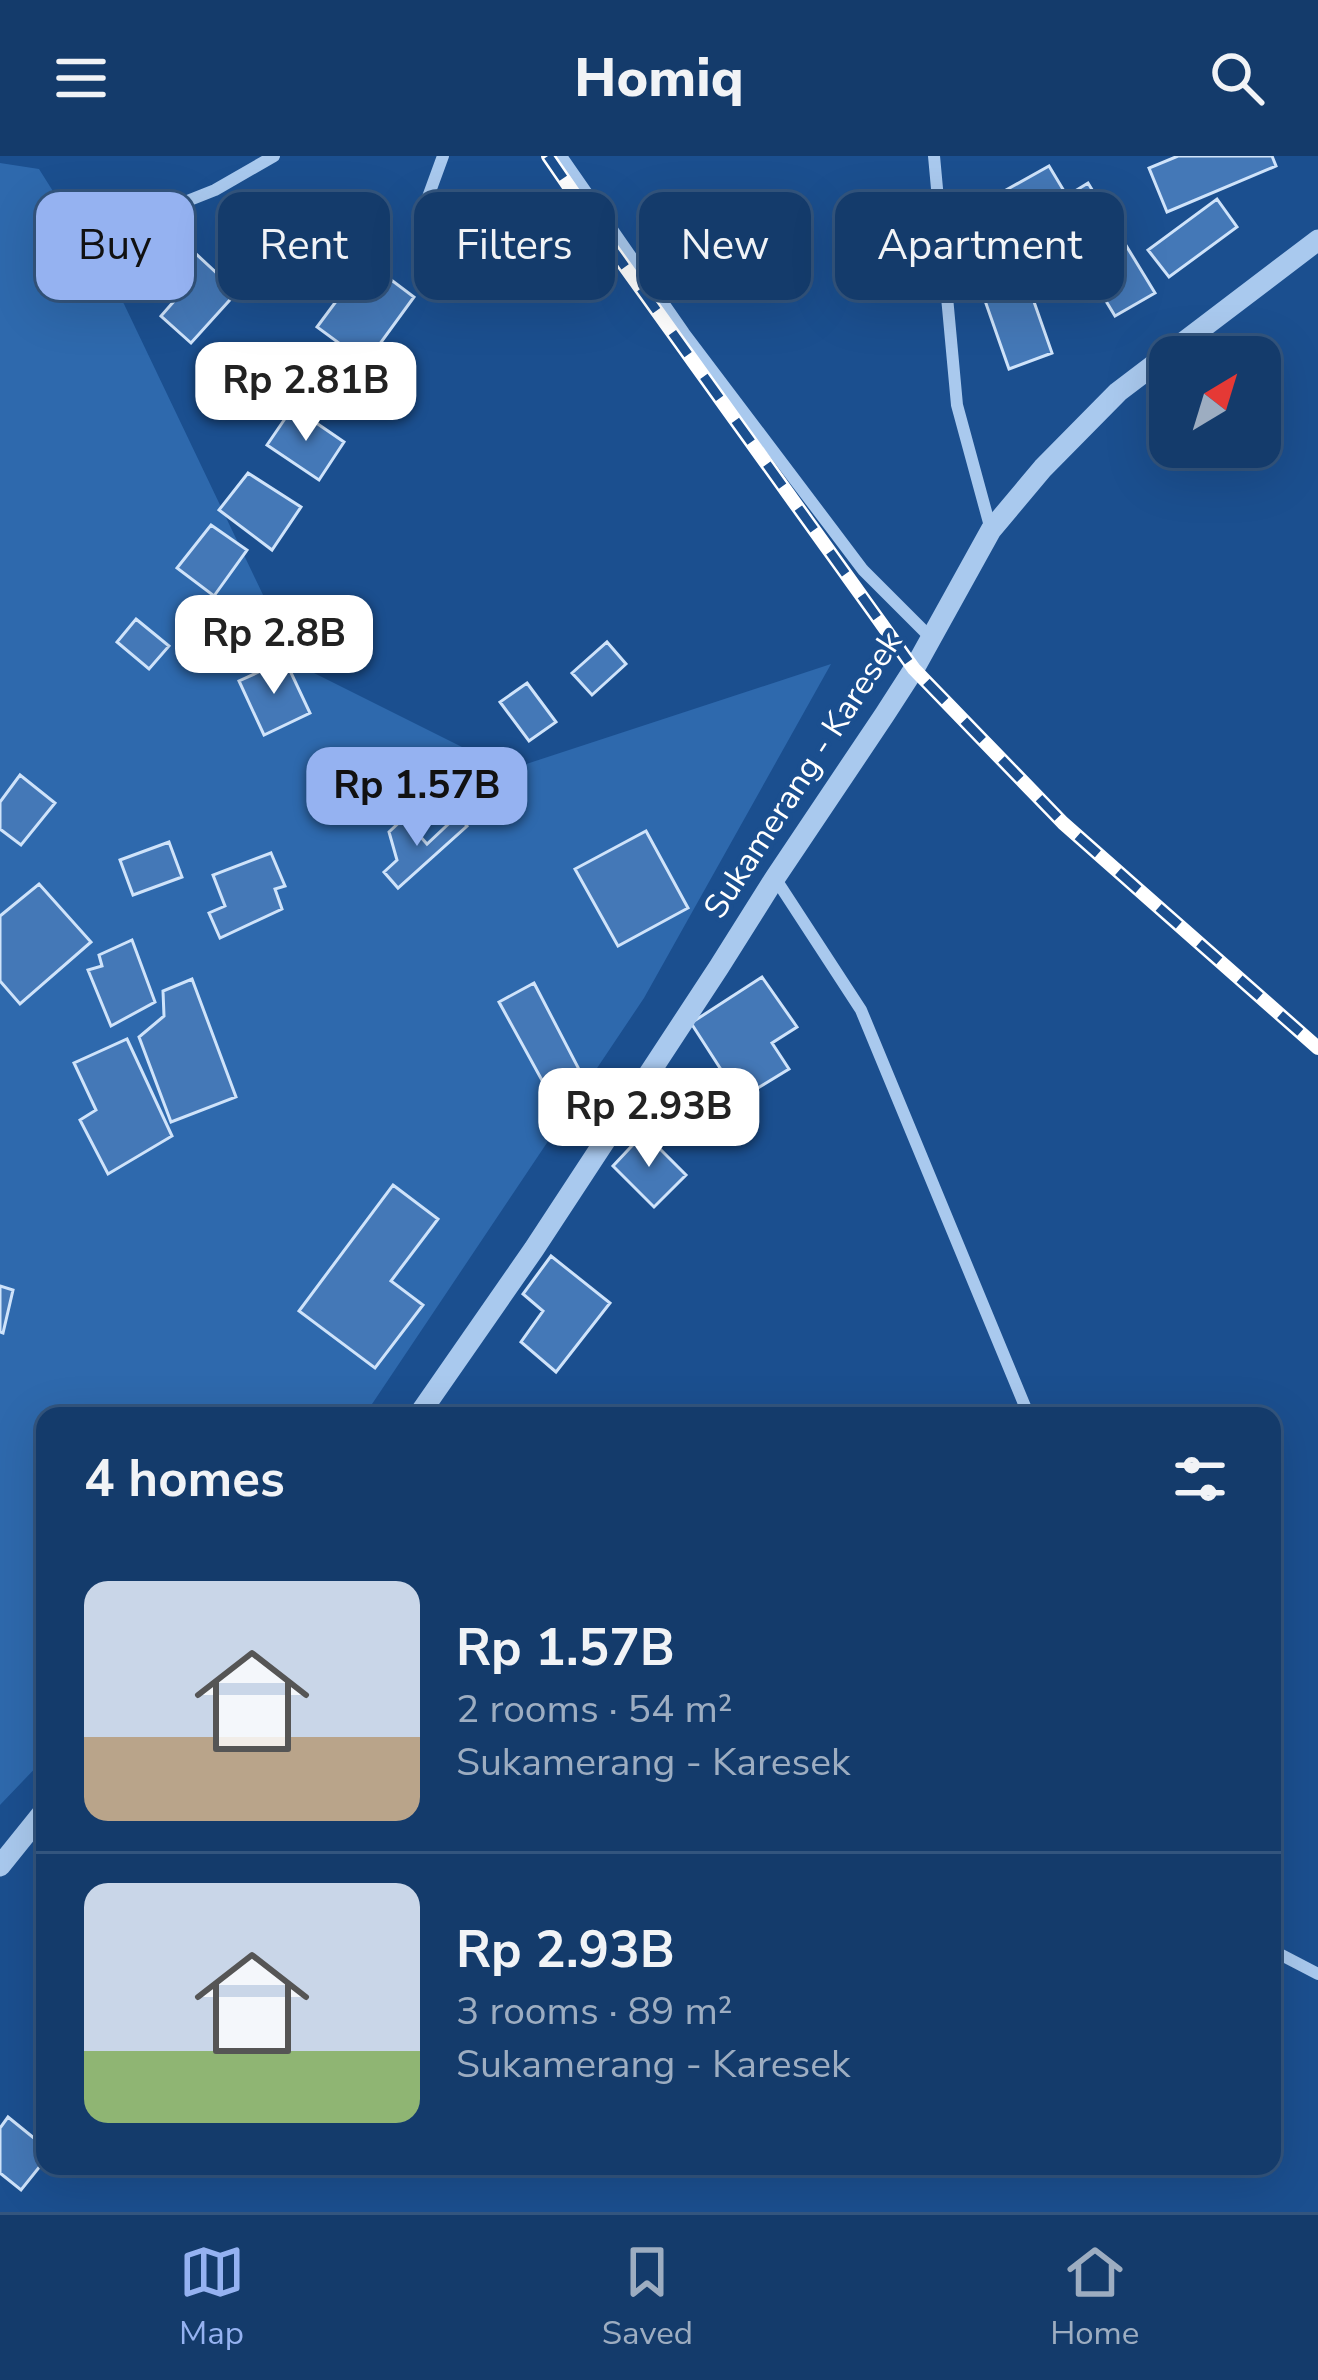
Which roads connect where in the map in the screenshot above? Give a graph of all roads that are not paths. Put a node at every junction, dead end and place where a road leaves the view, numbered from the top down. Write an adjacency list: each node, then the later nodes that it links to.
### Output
1 (274, 156): 6 (street)
2 (443, 156): 5 (street)
3 (560, 156): 9 (street)
4 (934, 156): 8 (street)
5 (430, 192)
6 (194, 198)
7 (1318, 240): 8 (street, Sukamerang - Karesek)
8 (991, 530): 9 (street, Sukamerang - Karesek)
9 (931, 638): 10 (street, Sukamerang - Karesek)
10 (775, 878): 11 (street, Sukamerang - Karesek); 12 (street)
11 (424, 1407)
12 (1025, 1407)
13 (36, 1821): 14 (street)
14 (0, 1866)
15 (1281, 1955): 16 (street)
16 (1318, 1974)

